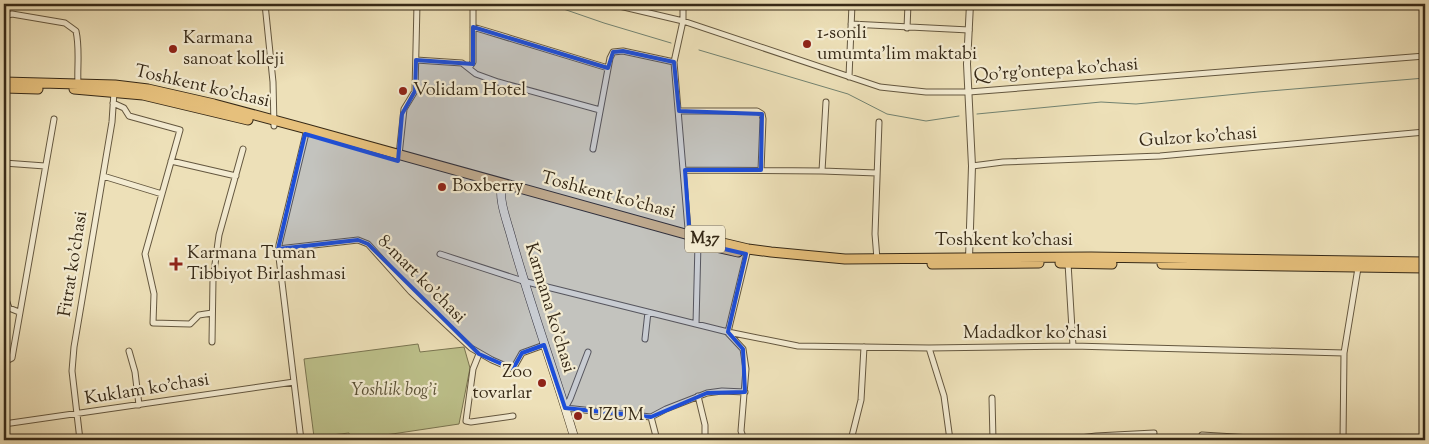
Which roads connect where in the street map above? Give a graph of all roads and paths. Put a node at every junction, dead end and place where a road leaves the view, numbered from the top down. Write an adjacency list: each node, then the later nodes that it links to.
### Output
1 (265, 4): 32 (street)
2 (417, 4): 16 (street)
3 (473, 4): 12 (street)
4 (611, 4): 10 (street, Qo'rg'ontepa ko'chasi)
5 (683, 4): 10 (street)
6 (852, 4): 11 (street)
7 (908, 4): 13 (street)
8 (970, 4): 14 (street)
9 (4, 16): 22 (street)
10 (683, 21): 17 (street); 20 (street, Qo'rg'ontepa ko'chasi)
11 (851, 24): 13 (street); 20 (street)
12 (473, 27): 18 (street); 19 (street)
13 (907, 28): 14 (street)
14 (969, 30): 25 (street)
15 (1425, 56): 25 (street, Qo'rg'ontepa ko'chasi)
16 (416, 60): 18 (street); 37 (street)
17 (674, 62): 19 (street); 29 (street)
18 (469, 68): 28 (street)
19 (608, 68): 28 (street)
20 (849, 77): 25 (street, Qo'rg'ontepa ko'chasi)
21 (4, 82): 22 (highway, Toshkent ko'chasi / M37)
22 (78, 87): 23 (highway, Toshkent ko'chasi / M37); 24 (highway, Toshkent ko'chasi / M37); 32 (highway, Toshkent ko'chasi / M37)
23 (4, 88)
24 (114, 92): 27 (street, Fitrat ko'chasi); 32 (highway, Toshkent ko'chasi / M37)
25 (969, 92): 41 (street)
26 (826, 102): 44 (street)
27 (113, 103): 38 (street); 46 (street, Fitrat ko'chasi)
28 (600, 110): 36 (street)
29 (679, 111): 42 (street); 43 (street)
30 (54, 119): 40 (street)
31 (879, 122): 45 (street)
32 (274, 124): 33 (highway, Toshkent ko'chasi / M37)
33 (306, 132): 37 (highway, Toshkent ko'chasi / M37); 48 (highway, Toshkent ko'chasi / M37); 51 (street)
34 (1425, 132): 41 (street, Gulzor ko'chasi)
35 (243, 149): 47 (street)
36 (593, 149)
37 (399, 155): 48 (highway, Toshkent ko'chasi / M37)
38 (171, 160): 47 (street); 49 (street)
39 (4, 164): 40 (street)
40 (45, 166): 62 (street)
41 (972, 166): 55 (street)
42 (684, 170): 43 (street); 50 (street)
43 (761, 170): 44 (street)
44 (822, 171): 45 (street)
45 (877, 173): 54 (street)
46 (102, 176): 49 (street); 84 (street, Fitrat ko'chasi)
47 (236, 176): 64 (street)
48 (501, 187): 50 (highway, Toshkent ko'chasi / M37); 60 (main road, Karmana ko'chasi)
49 (162, 194): 64 (street)
50 (692, 240): 52 (highway, Toshkent ko'chasi / M37); 65 (street)
51 (278, 249): 76 (street, 8-mart ko'chasi); 78 (street)
52 (747, 251): 54 (highway, Toshkent ko'chasi / M37); 55 (highway, Toshkent ko'chasi / M37); 66 (street)
53 (440, 254): 60 (street, Madadkor ko'chasi)
54 (877, 259): 55 (highway, Toshkent ko'chasi / M37)
55 (969, 261): 56 (highway, Toshkent ko'chasi / M37); 57 (highway, Toshkent ko'chasi / M37)
56 (1425, 262)
57 (1068, 263): 58 (highway, Toshkent ko'chasi / M37); 70 (street)
58 (1358, 268): 59 (highway, Toshkent ko'chasi / M37); 75 (street)
59 (1425, 268)
60 (524, 281): 63 (street, Madadkor ko'chasi); 69 (main road, Karmana ko'chasi)
61 (4, 294): 62 (street)
62 (19, 312): 77 (street)
63 (648, 312): 65 (street, Madadkor ko'chasi); 67 (street)
64 (212, 313): 68 (street)
65 (696, 324): 66 (street, Madadkor ko'chasi)
66 (728, 332): 71 (street, Madadkor ko'chasi); 79 (street)
67 (645, 339)
68 (212, 342)
69 (544, 345): 76 (street, 8-mart ko'chasi); 83 (main road, Karmana ko'chasi)
70 (1073, 346): 72 (street, Madadkor ko'chasi); 75 (street, Madadkor ko'chasi)
71 (864, 347): 72 (street, Madadkor ko'chasi); 98 (street)
72 (929, 348): 99 (street)
73 (129, 351): 82 (street)
74 (588, 352): 83 (street)
75 (1344, 353): 103 (street)
76 (479, 354): 85 (street)
77 (4, 362)
78 (294, 382): 82 (street, Kuklam ko'chasi); 93 (street)
79 (745, 392): 80 (street); 97 (street)
80 (698, 396): 86 (street); 96 (street)
81 (992, 398): 100 (street)
82 (139, 405): 84 (street, Kuklam ko'chasi)
83 (565, 408): 86 (street); 91 (main road, Karmana ko'chasi)
84 (77, 414): 87 (street, Kuklam ko'chasi); 92 (street, Fitrat ko'chasi)
85 (513, 416)
86 (651, 417): 95 (street)
87 (4, 424)
88 (1154, 433): 89 (street)
89 (1110, 438): 101 (street)
90 (1202, 438): 102 (street)
91 (574, 439): 94 (street)
92 (80, 440)
93 (301, 440)
94 (563, 440)
95 (657, 440)
96 (705, 440)
97 (744, 440)
98 (851, 440)
99 (950, 440)
100 (993, 440)
101 (1065, 440)
102 (1284, 440)
103 (1342, 440)

